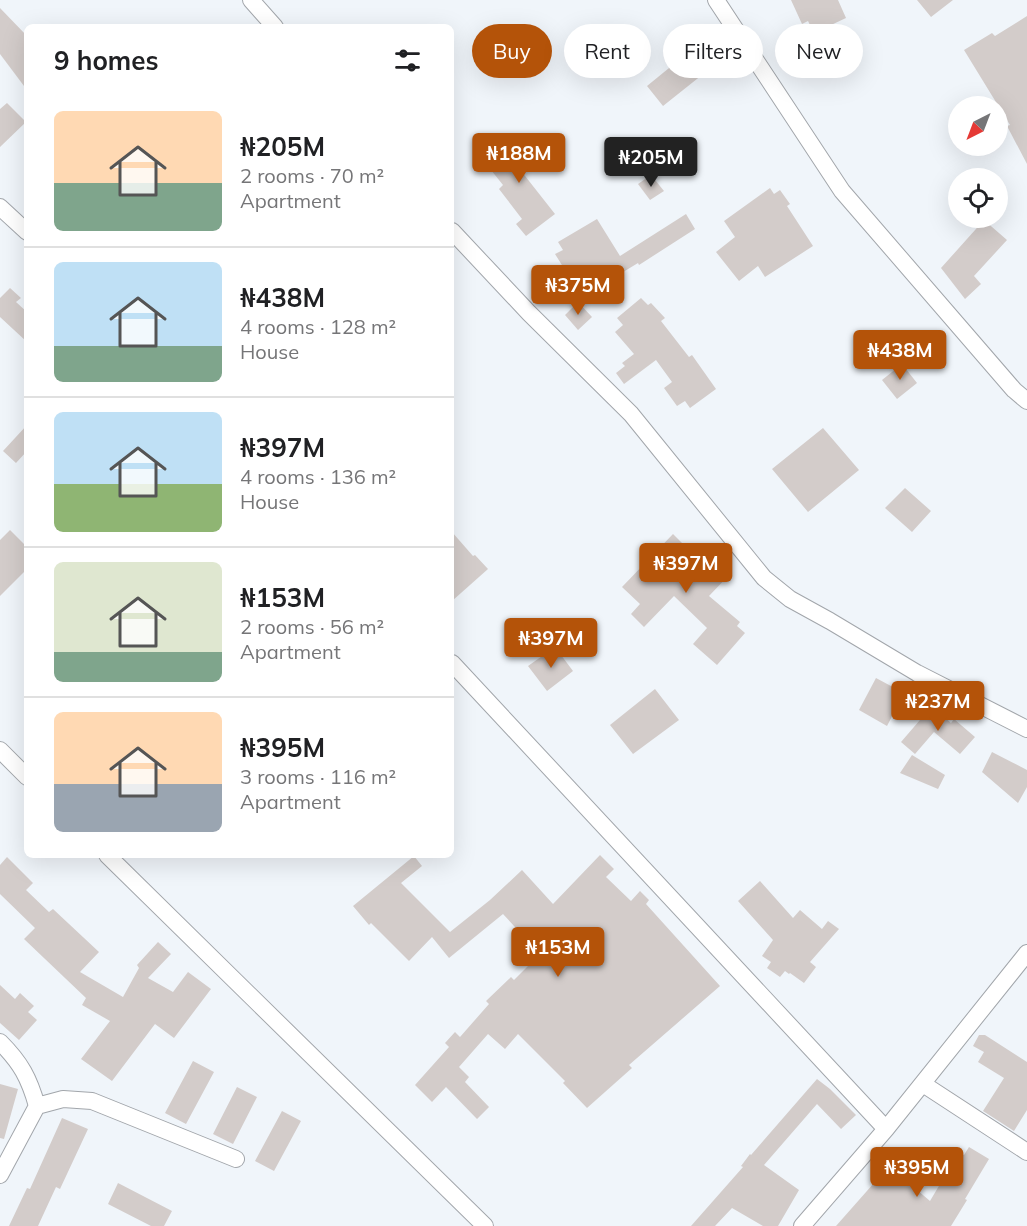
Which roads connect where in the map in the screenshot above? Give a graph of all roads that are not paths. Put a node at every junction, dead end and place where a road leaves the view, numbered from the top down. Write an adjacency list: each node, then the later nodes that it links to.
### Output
1 (251, 0): 3 (street)
2 (716, 0): 7 (street)
3 (272, 24)
4 (0, 207): 5 (street)
5 (24, 229)
6 (454, 233): 9 (street)
7 (1027, 401)
8 (454, 665): 18 (street)
9 (1027, 729)
10 (0, 750): 11 (street)
11 (24, 774)
12 (110, 858): 22 (street)
13 (1027, 953): 16 (street)
14 (0, 1042): 15 (street)
15 (7, 1059): 17 (street)
16 (923, 1084): 18 (street); 19 (street)
17 (37, 1106): 20 (street); 21 (street)
18 (886, 1129): 23 (street)
19 (1027, 1152)
20 (236, 1159)
21 (0, 1175)
22 (485, 1226)
23 (801, 1226)

